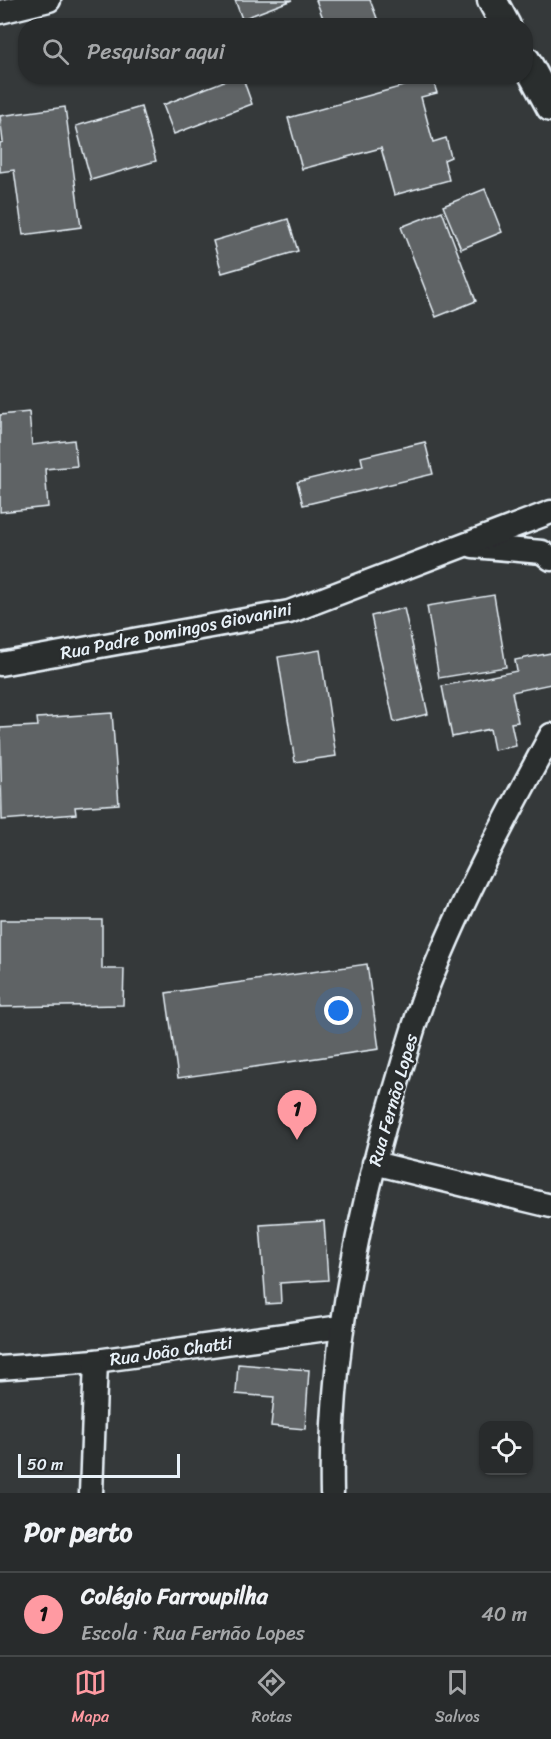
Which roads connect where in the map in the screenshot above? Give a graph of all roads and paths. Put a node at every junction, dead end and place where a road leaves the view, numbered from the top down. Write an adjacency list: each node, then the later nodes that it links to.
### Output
1 (49, 0): 3 (street)
2 (492, 0): 4 (main road)
3 (0, 12)
4 (502, 18)
5 (533, 75): 6 (main road)
6 (551, 107)
7 (551, 513): 8 (street, Rua Padre Domingos Giovanini); 9 (street)
8 (468, 545): 9 (street); 10 (street, Rua Padre Domingos Giovanini)
9 (547, 555)
10 (0, 664)
11 (551, 735): 12 (street, Rua Fernão Lopes)
12 (374, 1163): 13 (street); 14 (street, Rua Fernão Lopes)
13 (551, 1206)
14 (340, 1327): 15 (street, Rua João Chatti); 18 (street, Rua Fernão Lopes)
15 (96, 1361): 16 (street, Rua João Chatti); 17 (street)
16 (0, 1368)
17 (91, 1493)
18 (332, 1493)

